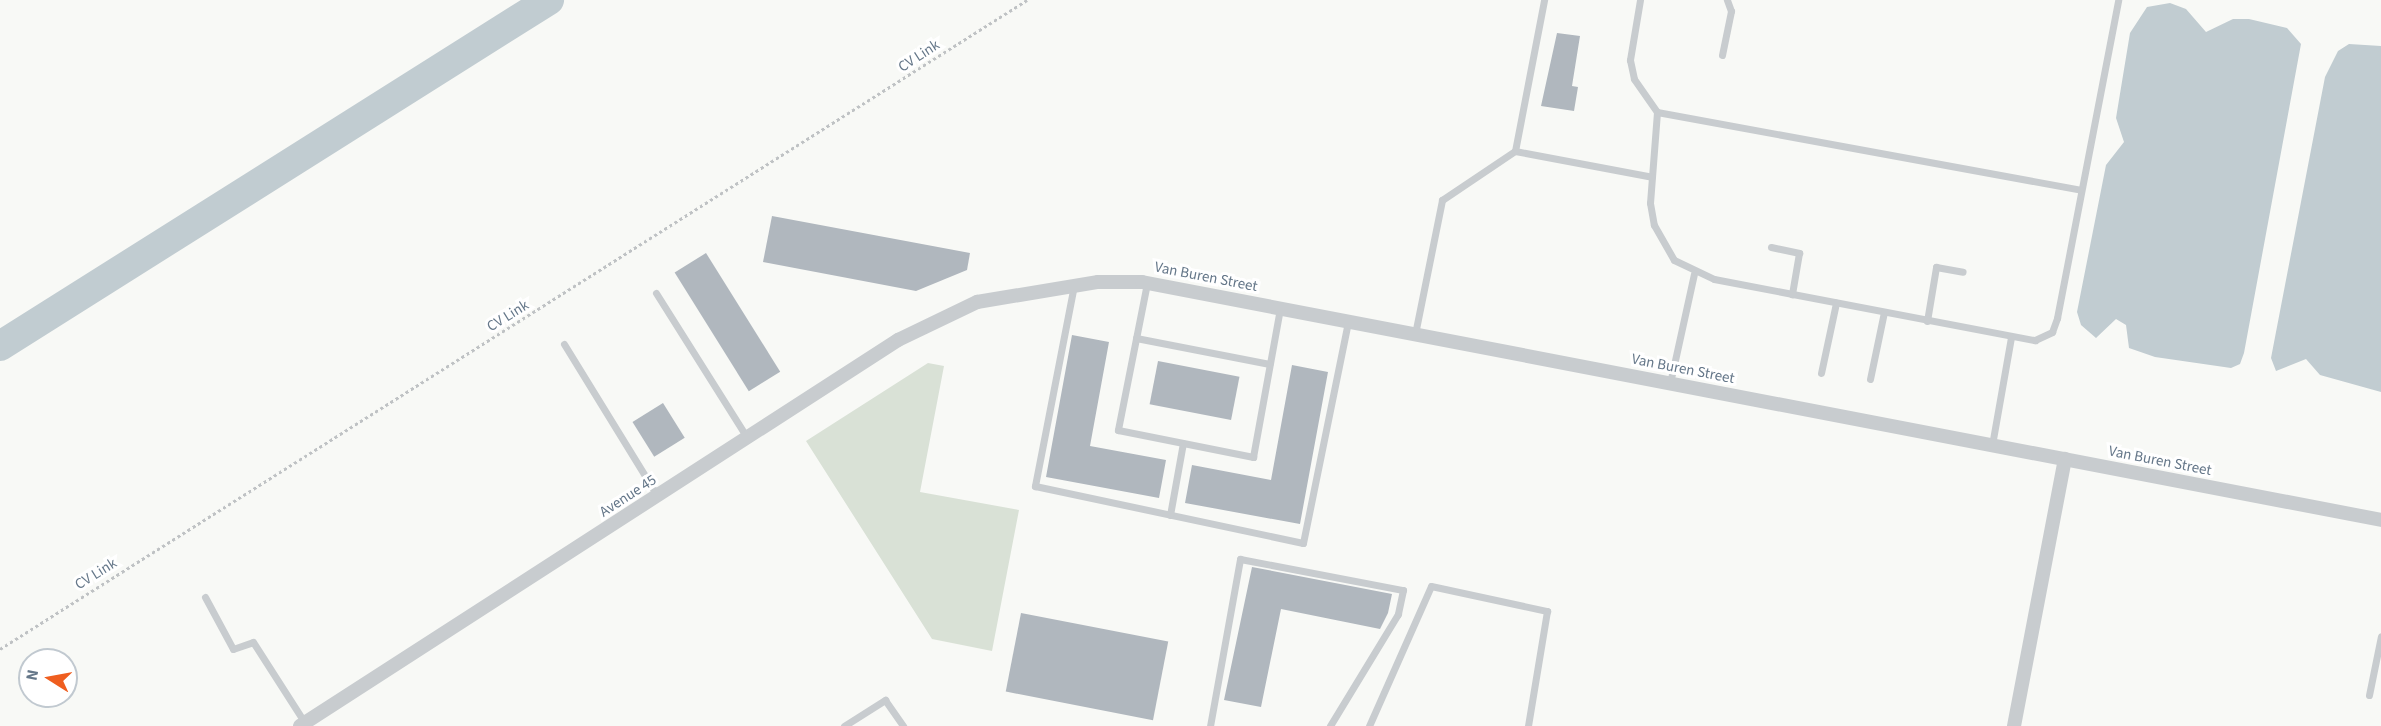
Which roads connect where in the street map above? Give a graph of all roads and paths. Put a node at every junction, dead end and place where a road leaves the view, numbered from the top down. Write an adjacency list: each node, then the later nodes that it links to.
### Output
1 (1027, 0): 41 (path, CV Link)
2 (1544, 0): 8 (lane)
3 (1640, 0): 7 (lane)
4 (1727, 0): 6 (lane)
5 (2118, 0): 10 (lane)
6 (1722, 55)
7 (1657, 112): 9 (lane); 10 (lane)
8 (1515, 150): 9 (lane); 24 (lane)
9 (1652, 177): 13 (lane)
10 (2080, 190): 25 (lane)
11 (1771, 248): 17 (lane)
12 (1963, 272): 23 (lane)
13 (1694, 274): 17 (lane); 31 (lane)
14 (1147, 283): 15 (street, Van Buren Street); 20 (street, Van Buren Street); 26 (lane)
15 (1074, 285): 18 (street, Van Buren Street); 37 (lane)
16 (656, 293): 32 (lane)
17 (1792, 294): 19 (lane)
18 (977, 302): 32 (street, Avenue 45)
19 (1836, 303): 21 (lane); 29 (lane)
20 (1280, 308): 22 (street, Van Buren Street); 28 (lane)
21 (1884, 312): 23 (lane); 30 (lane)
22 (1348, 321): 24 (street, Van Buren Street); 37 (lane)
23 (1927, 321): 25 (lane)
24 (1415, 334): 31 (street, Van Buren Street)
25 (2011, 337): 34 (lane)
26 (1136, 338): 28 (lane); 33 (lane)
27 (564, 344): 36 (lane)
28 (1270, 364): 33 (lane)
29 (1821, 373)
30 (1870, 379)
31 (1670, 383): 34 (street, Van Buren Street)
32 (748, 439): 36 (street, Avenue 45)
33 (1183, 443): 37 (lane)
34 (1992, 445): 35 (street, Van Buren Street)
35 (2066, 459): 38 (street, Van Buren Street); 50 (street)
36 (658, 497): 43 (street, Avenue 45)
37 (1170, 515)
38 (2381, 520)
39 (205, 597): 43 (lane)
40 (2381, 636): 42 (lane)
41 (0, 649)
42 (2369, 695)
43 (302, 724)
44 (844, 726): 45 (lane)
45 (903, 726)
46 (1210, 726): 47 (lane)
47 (1330, 726)
48 (1369, 726): 49 (lane)
49 (1528, 726)
50 (2014, 726)

